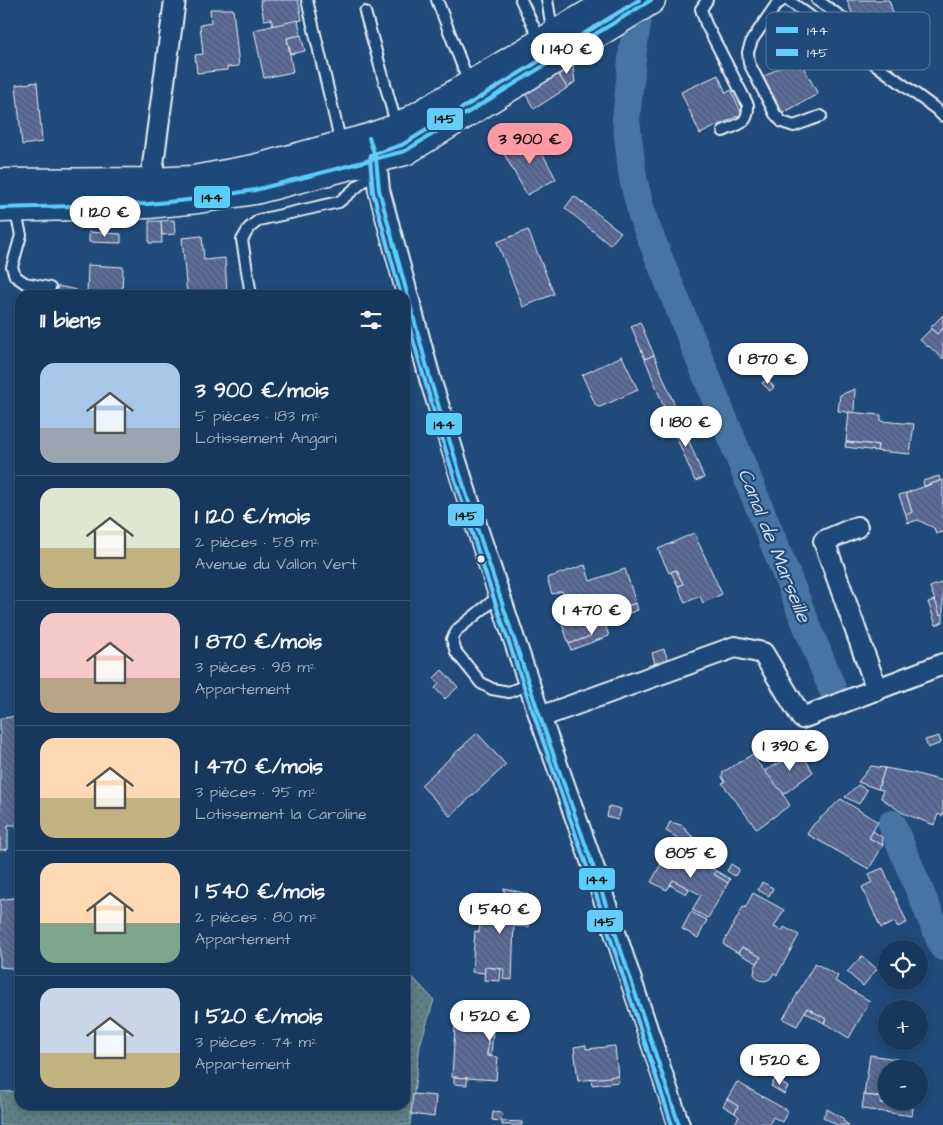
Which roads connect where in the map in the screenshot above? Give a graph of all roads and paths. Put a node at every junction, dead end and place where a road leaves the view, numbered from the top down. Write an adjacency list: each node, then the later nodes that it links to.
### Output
1 (175, 0): 25 (street)
2 (307, 0): 23 (lane)
3 (437, 0): 18 (lane)
4 (521, 0): 16 (lane)
5 (547, 0): 16 (lane)
6 (707, 0): 21 (lane)
7 (783, 0): 12 (lane)
8 (788, 0): 13 (lane)
9 (817, 0): 14 (lane)
10 (613, 9): 16 (main road)
11 (365, 12): 22 (lane)
12 (771, 12)
13 (804, 12)
14 (834, 12)
15 (766, 20): 19 (lane)
16 (548, 46): 18 (main road)
17 (883, 70): 20 (lane)
18 (474, 94): 22 (main road)
19 (821, 116)
20 (943, 116)
21 (723, 130)
22 (401, 139): 24 (main road)
23 (341, 145): 24 (main road); 25 (main road)
24 (374, 156): 25 (main road); 28 (lane); 29 (street)
25 (149, 193): 26 (main road)
26 (9, 195): 27 (lane)
27 (50, 288)
28 (250, 290)
29 (406, 290)
30 (410, 304): 32 (street)
31 (857, 527): 35 (street)
32 (499, 596): 34 (street); 34 (lane)
33 (943, 664): 35 (street)
34 (529, 684): 36 (street)
35 (876, 690): 36 (street)
36 (540, 717): 37 (street)
37 (679, 1125)

